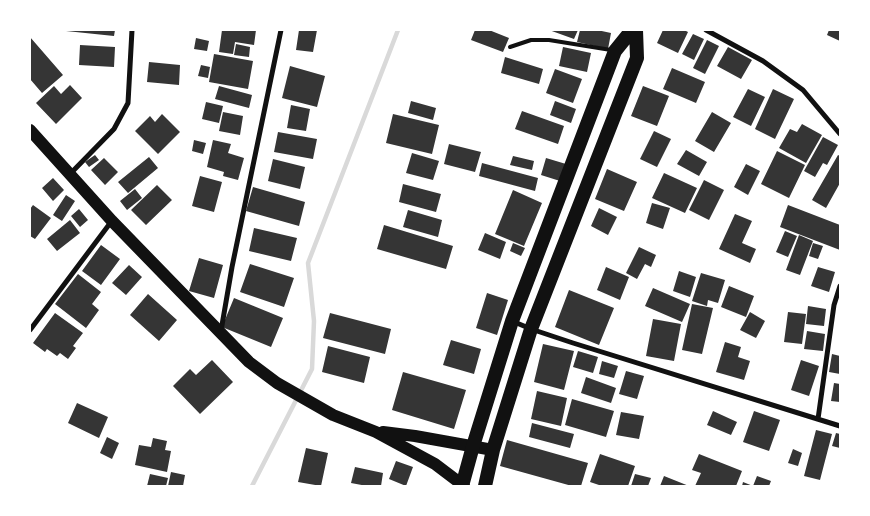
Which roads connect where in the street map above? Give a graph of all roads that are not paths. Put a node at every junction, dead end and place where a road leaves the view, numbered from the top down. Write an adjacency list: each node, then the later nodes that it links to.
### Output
1 (132, 30): 10 (street)
2 (281, 30): 16 (street)
3 (632, 30): 7 (highway)
4 (636, 30): 14 (highway)
5 (706, 30): 9 (street)
6 (510, 47): 7 (lane)
7 (615, 51): 13 (highway)
8 (30, 130): 10 (main road)
9 (840, 134)
10 (70, 174): 11 (main road)
11 (112, 221): 15 (street); 16 (main road)
12 (840, 286): 17 (street)
13 (512, 321): 14 (street); 20 (highway)
14 (531, 329): 17 (street); 21 (highway)
15 (30, 330)
16 (221, 334): 19 (main road)
17 (818, 419): 18 (street)
18 (840, 426)
19 (376, 432): 20 (main road); 22 (main road)
20 (473, 446): 21 (main road); 22 (highway)
21 (493, 450): 23 (highway)
22 (463, 486)
23 (485, 486)

